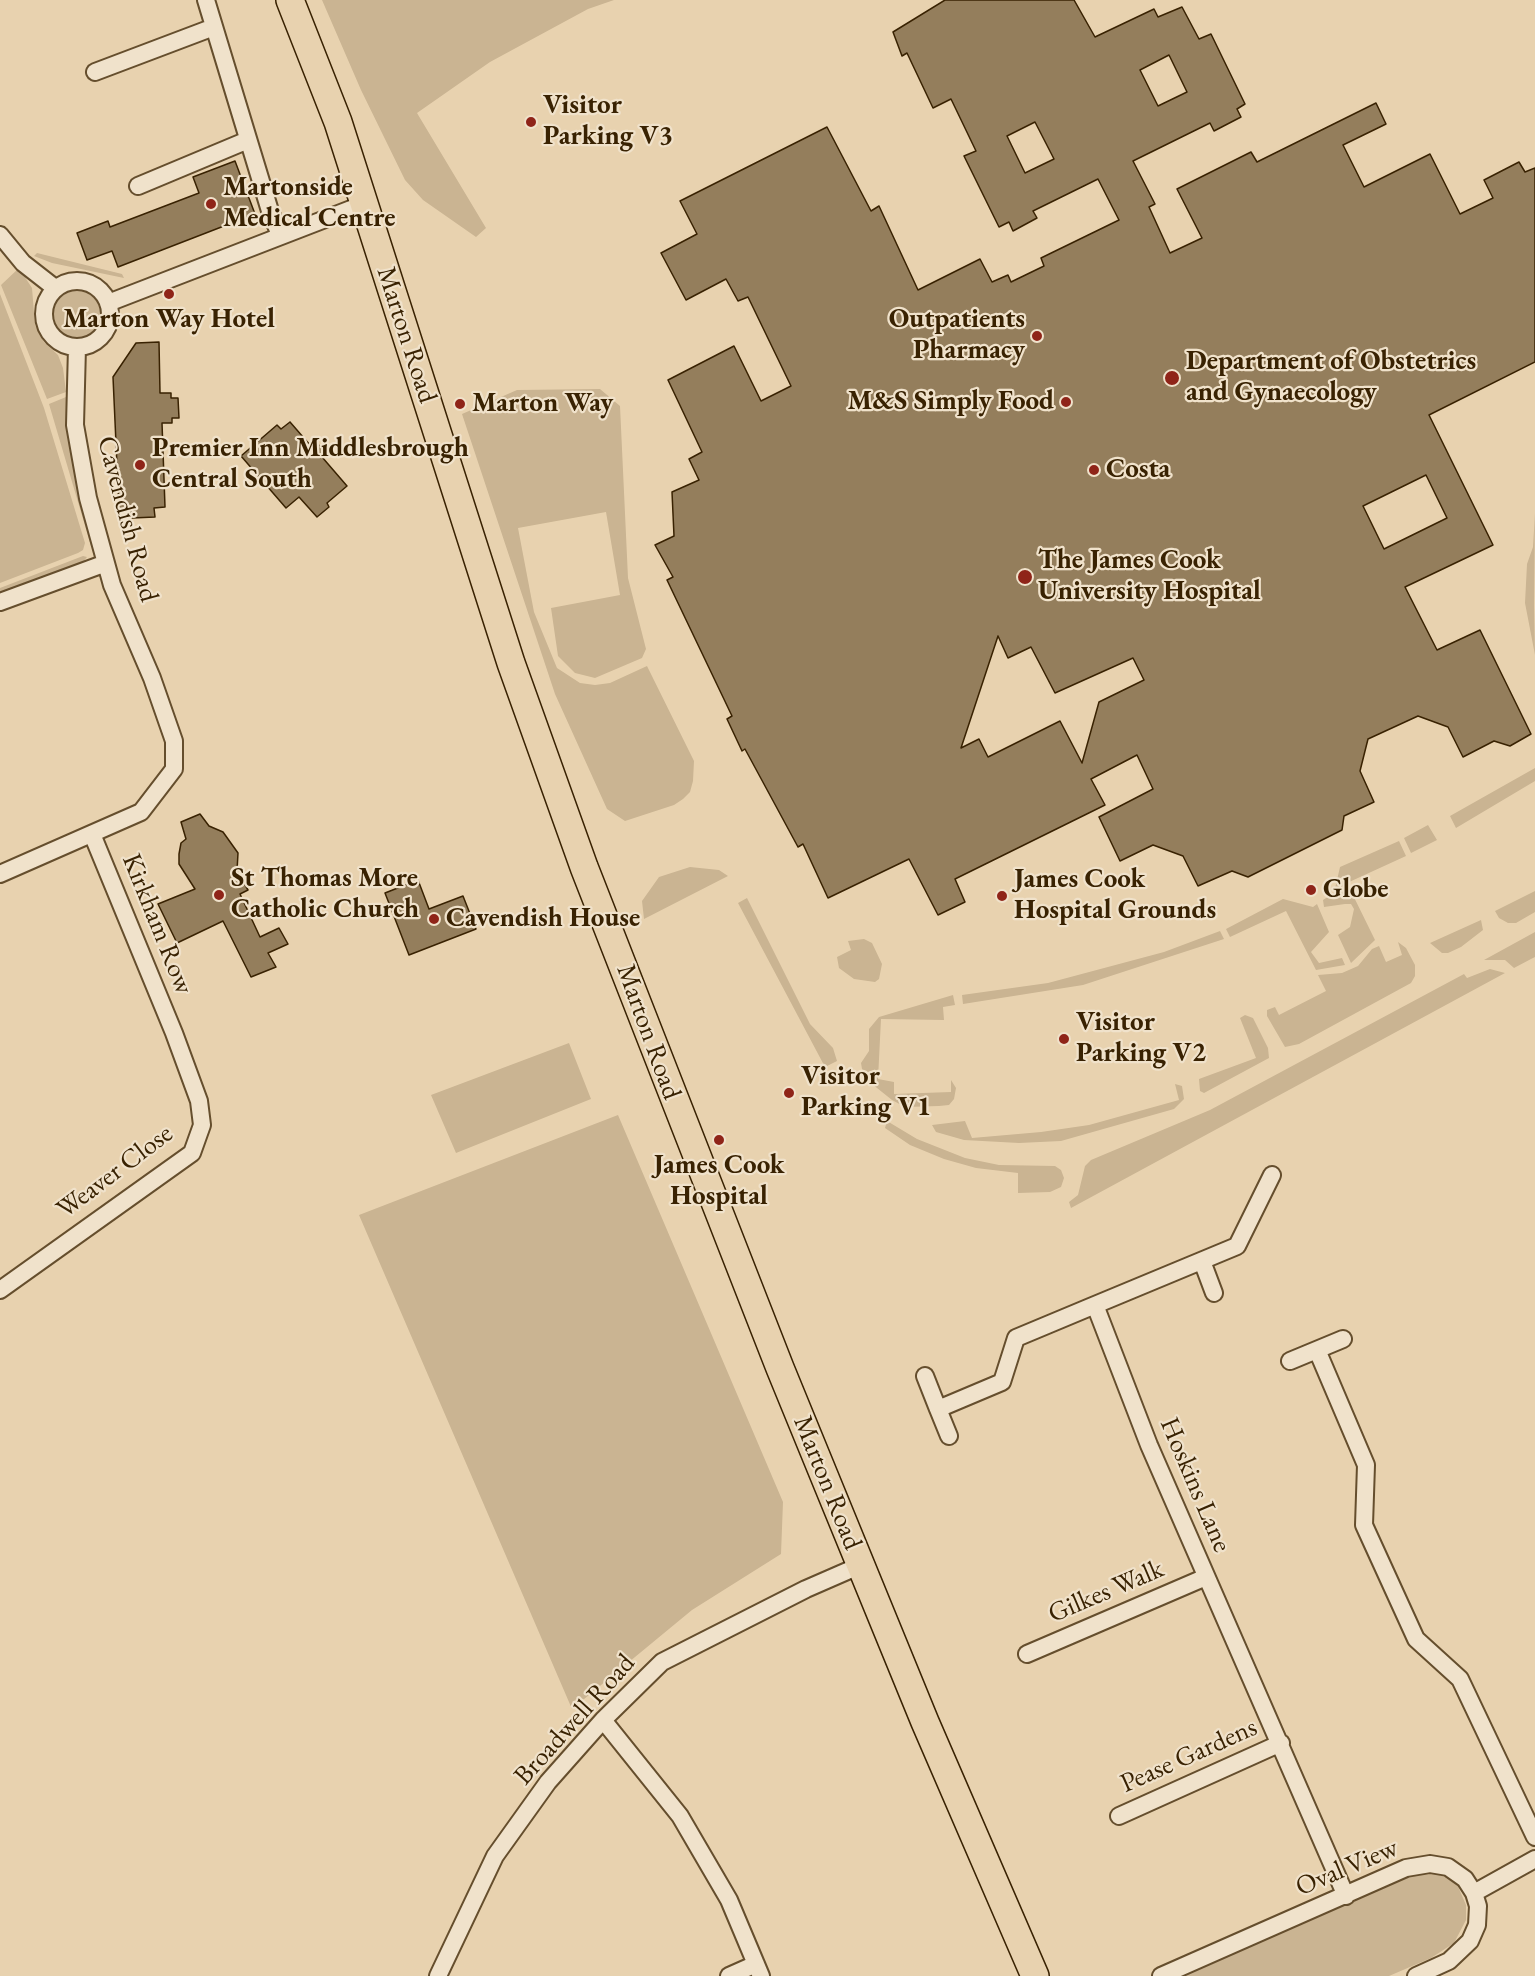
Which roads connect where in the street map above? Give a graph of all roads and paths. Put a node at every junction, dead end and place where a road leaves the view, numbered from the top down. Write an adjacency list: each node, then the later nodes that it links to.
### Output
1 (206, 0): 3 (street)
2 (290, 0): 7 (main road, Marton Road)
3 (214, 27): 4 (street); 5 (street)
4 (95, 72)
5 (248, 140): 6 (street); 9 (street)
6 (138, 186)
7 (364, 204): 9 (street); 29 (main road, Marton Road)
8 (0, 235): 10 (street)
9 (280, 235): 11 (street)
10 (56, 288): 11 (street); 12 (street)
11 (108, 303): 12 (street)
12 (77, 347): 13 (street, Cavendish Road)
13 (106, 563): 14 (street); 15 (street, Cavendish Road)
14 (0, 602)
15 (92, 834): 16 (street); 17 (street, Kirkham Row)
16 (0, 874)
17 (174, 1033): 20 (street, Weaver Close)
18 (1272, 1175): 19 (street)
19 (1202, 1261): 21 (street); 22 (street)
20 (0, 1290)
21 (1214, 1293)
22 (1095, 1305): 27 (street); 30 (street, Hoskins Lane)
23 (1343, 1339): 24 (street)
24 (1317, 1350): 25 (street); 35 (street)
25 (1290, 1361)
26 (925, 1376): 27 (street)
27 (938, 1409): 28 (street)
28 (949, 1436)
29 (861, 1565): 32 (street, Broadwell Road); 42 (main road, Marton Road)
30 (1206, 1577): 31 (street, Gilkes Walk); 33 (street, Hoskins Lane)
31 (1027, 1654)
32 (603, 1720): 39 (street); 40 (street, Broadwell Road)
33 (1281, 1743): 34 (street, Pease Gardens); 38 (street, Hoskins Lane)
34 (1119, 1816)
35 (1535, 1837)
36 (1535, 1859): 37 (street)
37 (1474, 1893): 38 (street, Oval View); 44 (street)
38 (1346, 1896): 43 (street, Oval View)
39 (758, 1970): 41 (street)
40 (438, 1976)
41 (729, 1976)
42 (1035, 1976)
43 (1161, 1976)
44 (1416, 1976)

